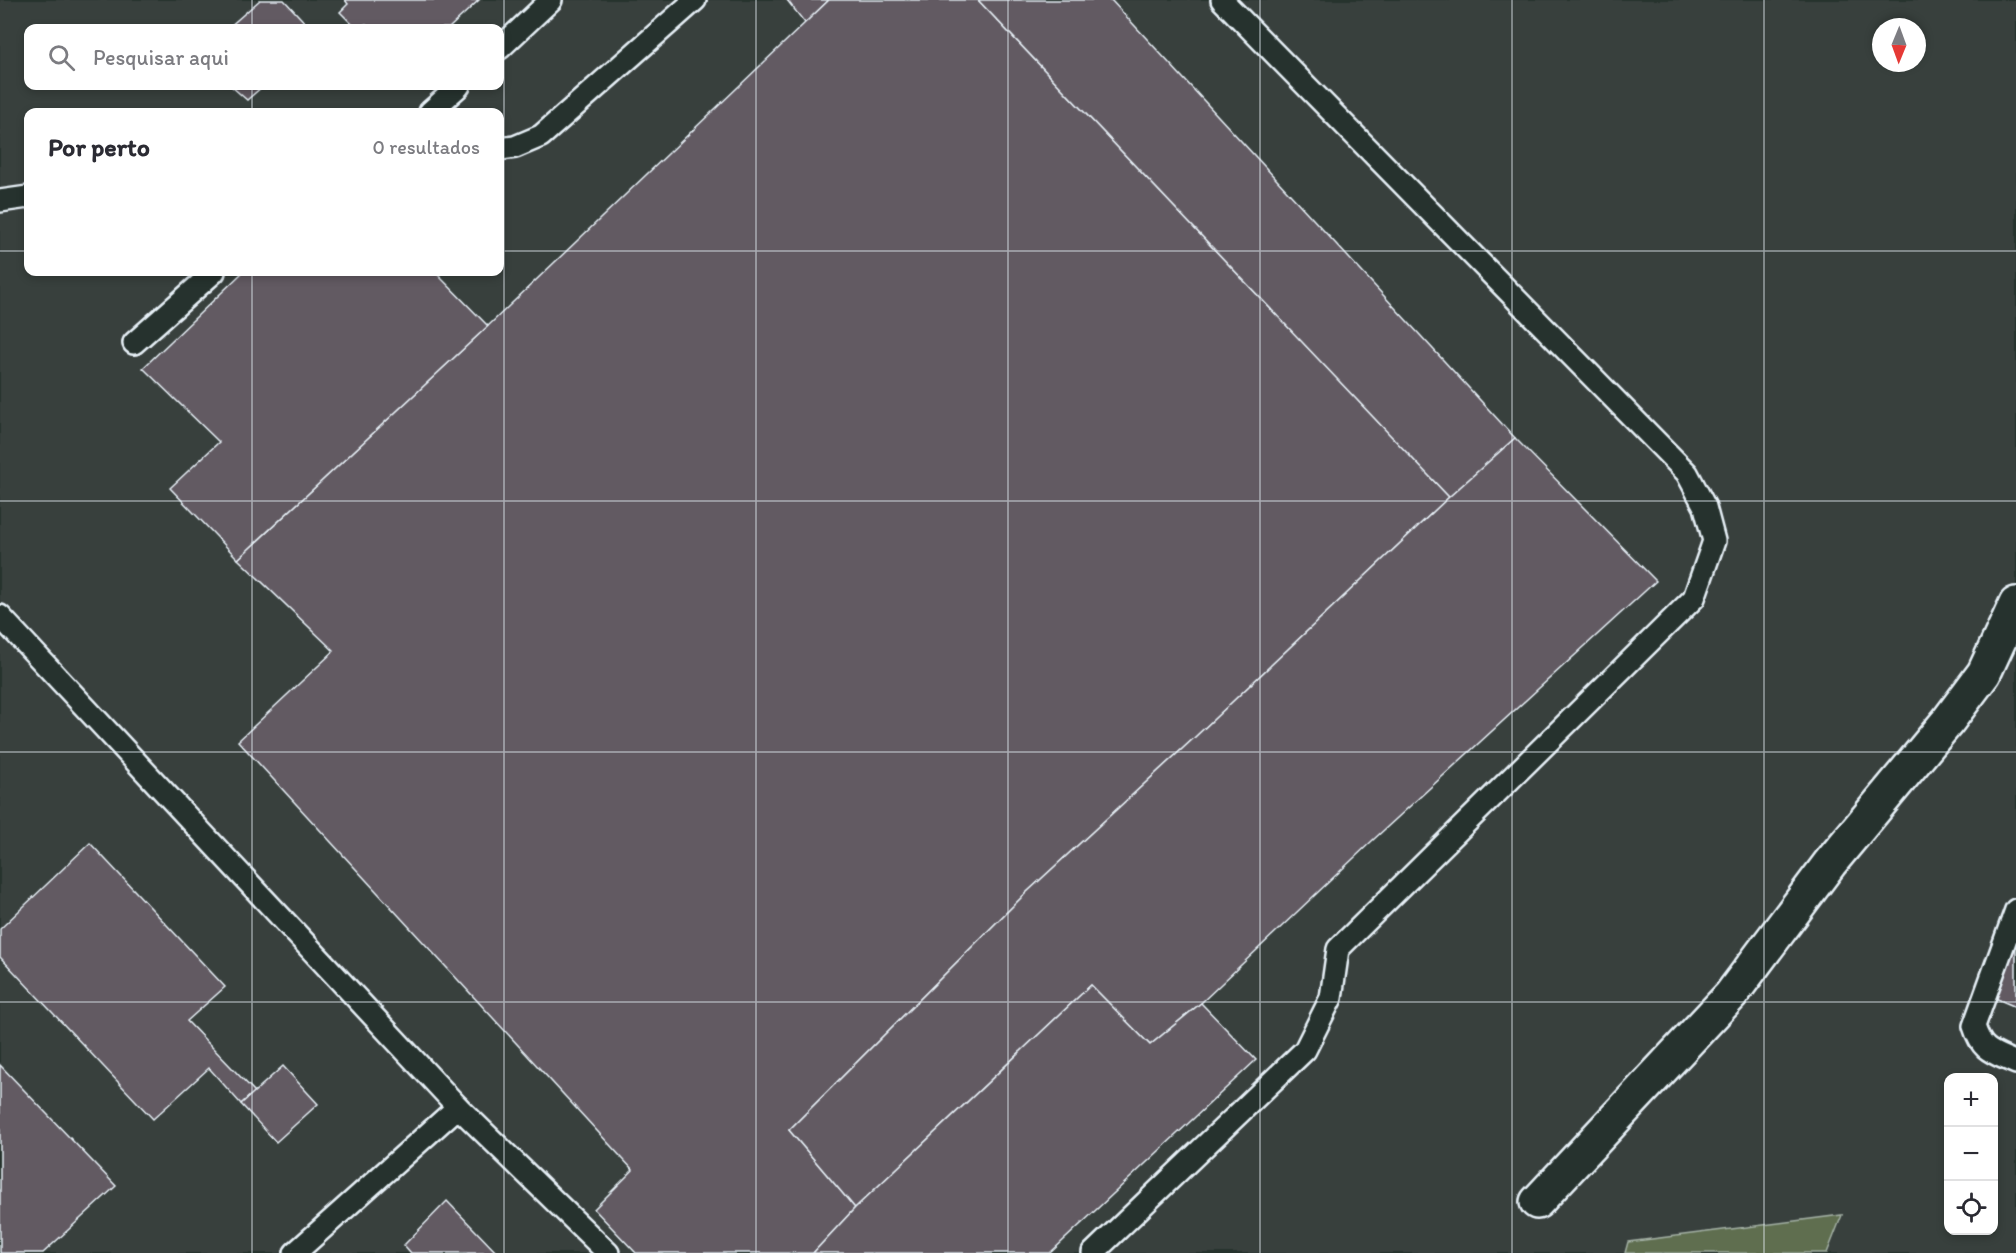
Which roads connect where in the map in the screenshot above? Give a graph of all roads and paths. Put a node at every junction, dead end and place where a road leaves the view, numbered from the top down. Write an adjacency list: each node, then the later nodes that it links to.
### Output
1 (551, 0): 4 (lane)
2 (694, 0): 7 (lane)
3 (1222, 0): 20 (lane)
4 (504, 44)
5 (455, 90): 6 (lane)
6 (434, 108)
7 (504, 148)
8 (24, 198): 9 (lane)
9 (0, 201)
10 (209, 276): 11 (lane)
11 (134, 343)
12 (2016, 604): 17 (street)
13 (0, 616): 16 (lane)
14 (2016, 910): 15 (lane)
15 (2016, 1063)
16 (458, 1107): 18 (lane); 19 (lane)
17 (1537, 1202)
18 (295, 1253)
19 (608, 1253)
20 (1093, 1253)

